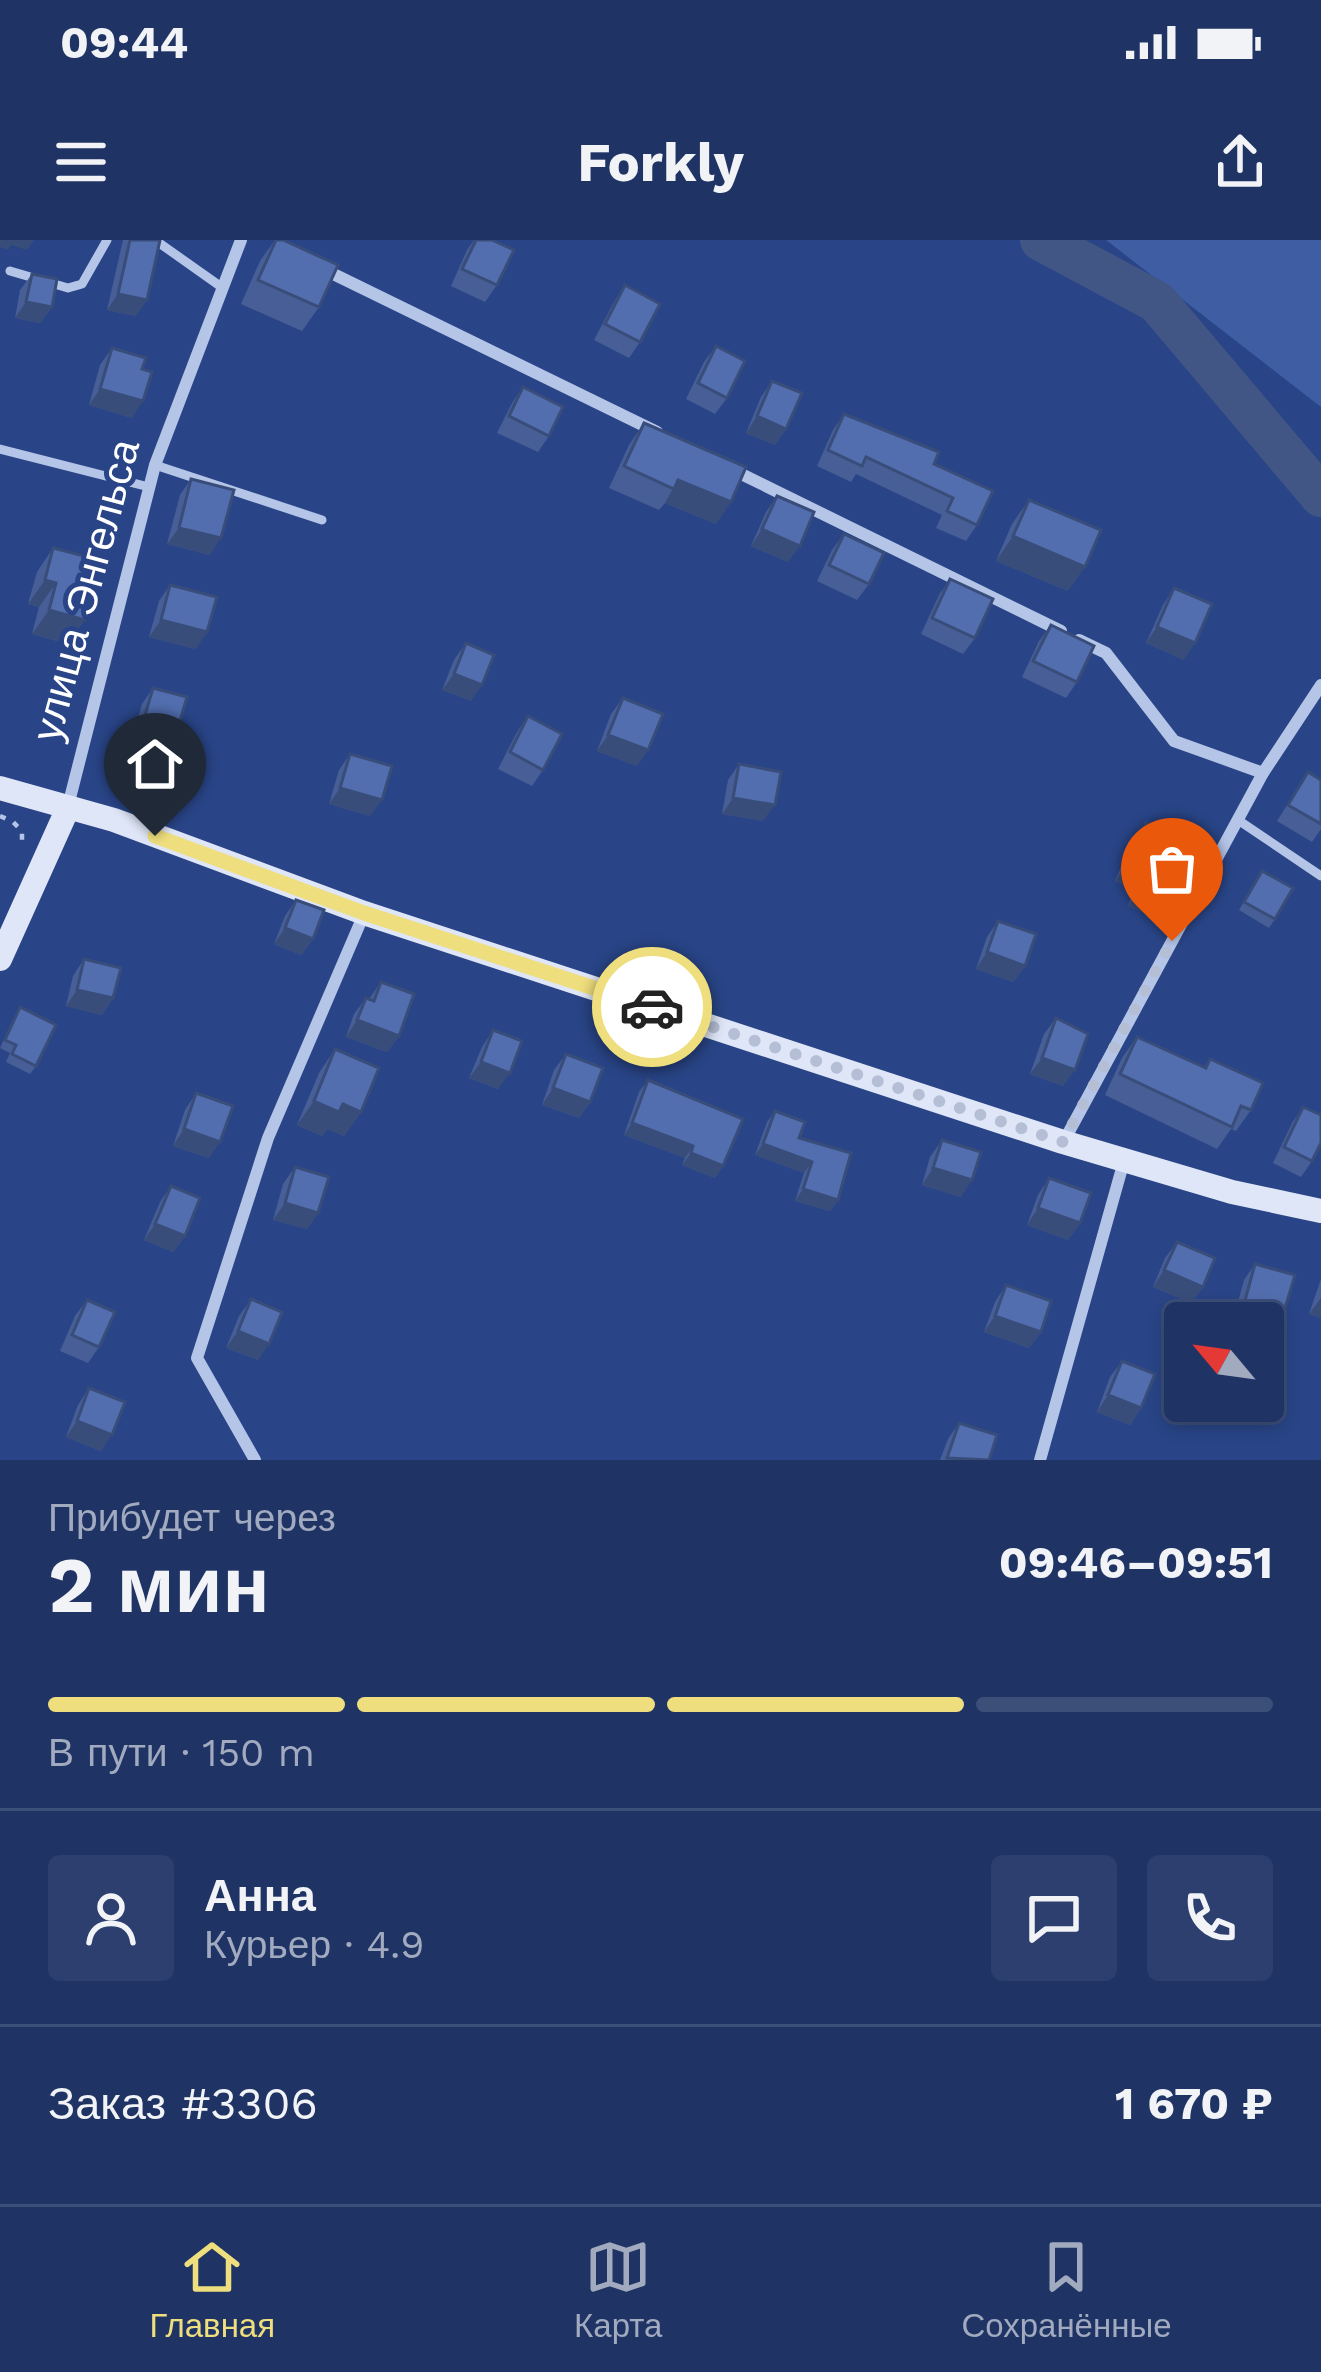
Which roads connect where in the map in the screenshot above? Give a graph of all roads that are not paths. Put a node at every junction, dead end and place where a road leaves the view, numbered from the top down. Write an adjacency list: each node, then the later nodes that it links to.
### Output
1 (107, 240): 5 (lane)
2 (155, 240): 6 (lane)
3 (241, 240): 6 (street, улица Энгельса)
4 (307, 261): 7 (street)
5 (10, 271)
6 (220, 286): 10 (street, улица Энгельса)
7 (664, 436)
8 (0, 449): 11 (lane)
9 (706, 457): 14 (street)
10 (155, 465): 11 (street, улица Энгельса); 12 (lane)
11 (149, 487): 16 (street, улица Энгельса)
12 (322, 520)
13 (1321, 685): 14 (street)
14 (1263, 773): 17 (street)
15 (0, 788): 16 (street)
16 (68, 808): 19 (street); 20 (street, улица Энгельса)
17 (1238, 820): 18 (lane); 21 (street)
18 (1321, 876)
19 (364, 913): 21 (street); 24 (street)
20 (0, 959)
21 (1063, 1142): 22 (street)
22 (1124, 1159): 23 (street); 25 (street)
23 (1321, 1210)
24 (255, 1460)
25 (1040, 1460)

